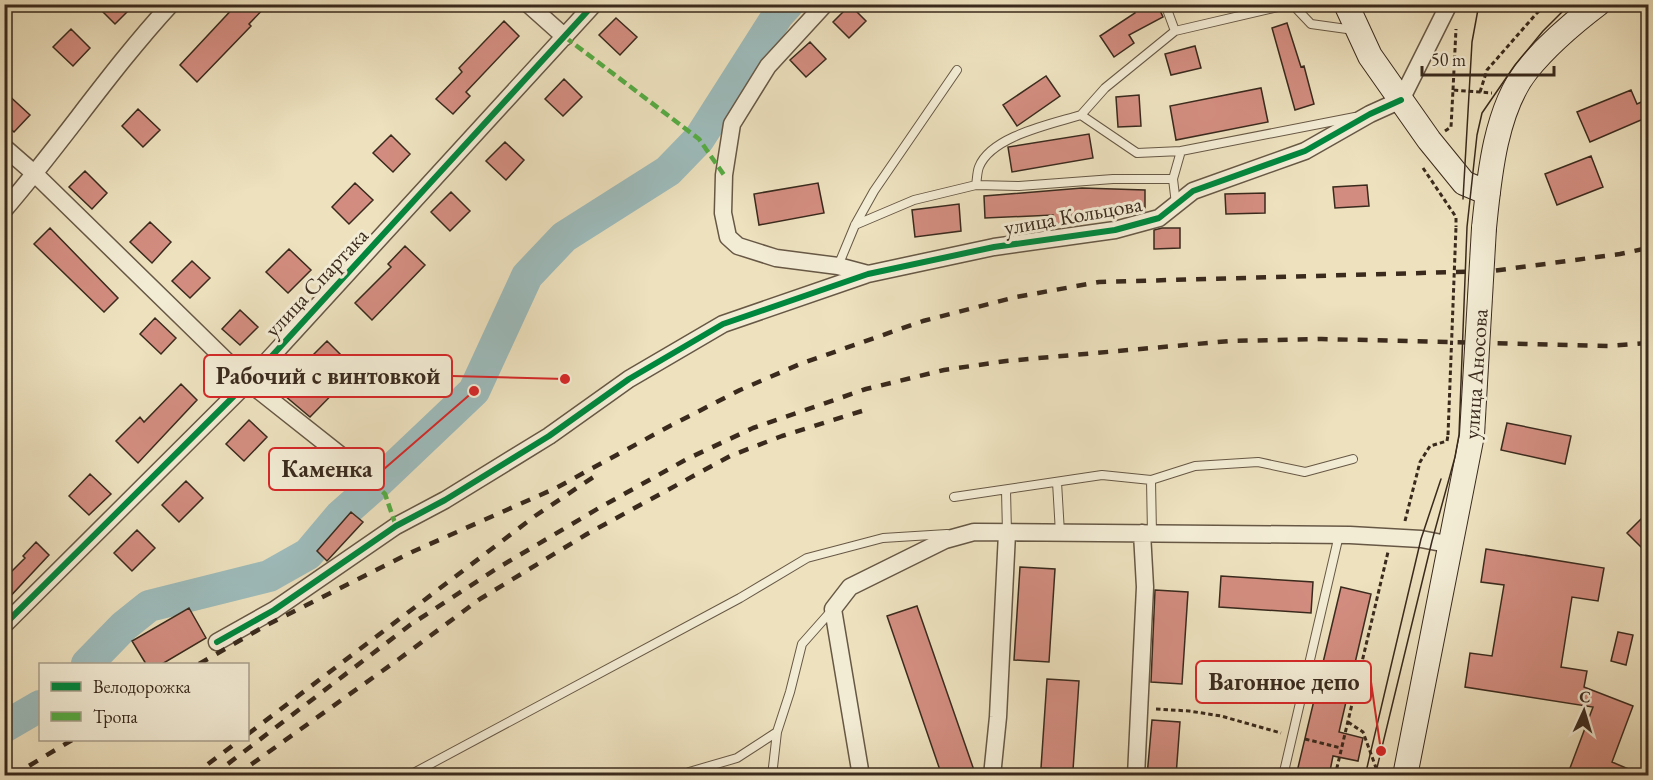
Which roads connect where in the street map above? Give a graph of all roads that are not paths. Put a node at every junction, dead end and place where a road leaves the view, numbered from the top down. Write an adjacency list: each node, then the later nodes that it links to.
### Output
1 (171, 4): 19 (street)
2 (528, 4): 12 (street)
3 (594, 4): 12 (street, улица Спартака)
4 (825, 4): 26 (street, улица Кольцова)
5 (1165, 4): 10 (lane)
6 (1292, 4): 10 (lane); 11 (lane)
7 (1346, 4): 11 (main road)
8 (1598, 4): 22 (main road, улица Аносова)
9 (1449, 5): 14 (street)
10 (1175, 31): 16 (lane)
11 (1357, 31): 14 (main road)
12 (566, 37): 28 (street, улица Спартака)
13 (957, 70): 25 (lane)
14 (1401, 100): 15 (street, улица Кольцова); 22 (main road)
15 (1370, 114): 18 (lane); 23 (street, улица Кольцова)
16 (1081, 115): 18 (lane); 21 (lane)
17 (4, 147): 19 (street)
18 (1180, 151): 20 (lane)
19 (35, 174): 24 (street); 28 (street)
20 (1173, 179): 21 (lane); 23 (lane)
21 (976, 185): 25 (lane)
22 (1488, 193): 40 (main road, улица Аносова, bridge)
23 (1176, 204): 27 (street, улица Кольцова)
24 (4, 210)
25 (855, 225): 26 (lane)
26 (838, 266): 27 (street, улица Кольцова)
27 (868, 274): 43 (street)
28 (248, 382): 30 (street); 42 (street, улица Спартака)
29 (1353, 459): 31 (lane)
30 (363, 473)
31 (1151, 480): 32 (lane); 38 (lane)
32 (1057, 482): 33 (lane); 37 (lane)
33 (1006, 490): 34 (lane); 36 (lane)
34 (954, 497)
35 (974, 532): 36 (street); 41 (street); 45 (lane)
36 (1007, 532): 37 (street); 49 (street)
37 (1060, 533): 38 (street)
38 (1147, 533): 39 (street); 50 (street)
39 (1339, 535): 40 (street); 51 (lane)
40 (1452, 545): 52 (main road, улица Аносова)
41 (833, 609): 44 (lane); 48 (street)
42 (4, 625)
43 (217, 642)
44 (777, 732): 46 (lane); 47 (lane)
45 (408, 776)
46 (685, 776)
47 (772, 776)
48 (861, 776)
49 (992, 776)
50 (1136, 776)
51 (1283, 776)
52 (1406, 776)

